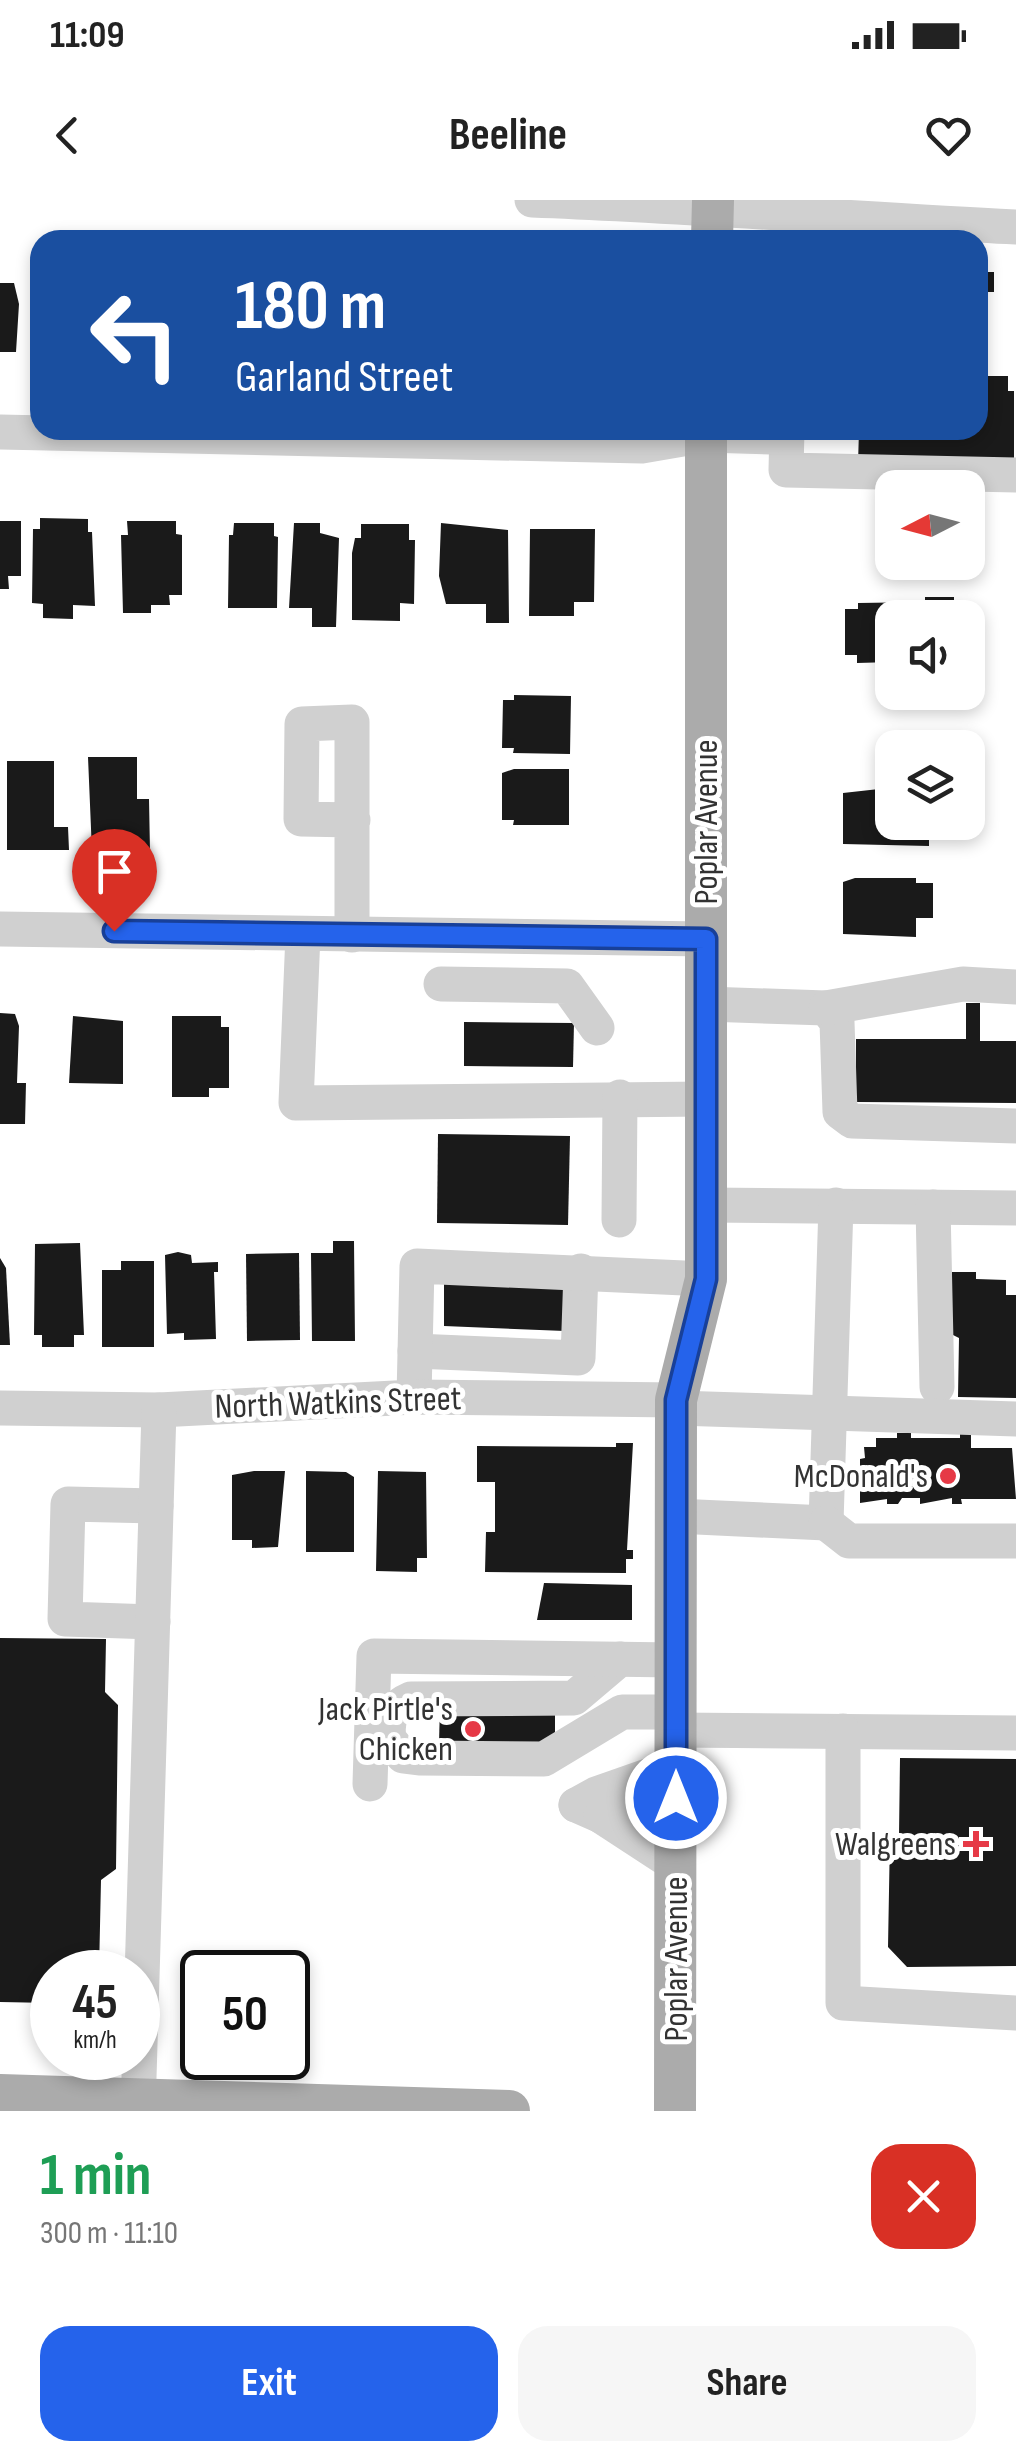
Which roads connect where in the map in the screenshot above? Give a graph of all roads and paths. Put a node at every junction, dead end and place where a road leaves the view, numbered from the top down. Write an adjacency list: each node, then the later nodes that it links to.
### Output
1 (532, 200): 2 (street)
2 (712, 215): 3 (street)
3 (1016, 227)
4 (0, 432): 5 (street)
5 (30, 433)
6 (367, 440): 7 (street)
7 (672, 440)
8 (706, 440): 16 (main road, Poplar Avenue)
9 (787, 440): 10 (street)
10 (1016, 475)
11 (352, 820): 14 (street)
12 (0, 930): 13 (street)
13 (303, 934): 14 (street); 23 (street)
14 (352, 935): 15 (street)
15 (545, 938): 16 (street); 18 (street)
16 (706, 939): 20 (main road, Poplar Avenue)
17 (441, 984): 18 (street)
18 (545, 984): 22 (street)
19 (1016, 987): 21 (street)
20 (706, 1004): 21 (street); 24 (main road, Poplar Avenue)
21 (826, 1008): 25 (street)
22 (598, 1028)
23 (620, 1097): 24 (street); 30 (street)
24 (706, 1099): 26 (main road, Poplar Avenue)
25 (1016, 1126)
26 (706, 1205): 27 (street); 32 (main road, Poplar Avenue)
27 (836, 1206): 28 (street); 39 (street)
28 (933, 1207): 29 (street); 34 (street)
29 (1016, 1208)
30 (619, 1220)
31 (581, 1271): 32 (street); 33 (street); 33 (street)
32 (706, 1279): 36 (main road, Poplar Avenue)
33 (416, 1351): 35 (street)
34 (937, 1387)
35 (414, 1397): 36 (street, North Watkins Street); 38 (street, North Watkins Street)
36 (676, 1404): 39 (street, North Watkins Street); 43 (main road, Poplar Avenue)
37 (0, 1408): 38 (street, North Watkins Street)
38 (159, 1410): 42 (street)
39 (845, 1417): 40 (street); 41 (street); 44 (street)
40 (1016, 1419)
41 (1016, 1431)
42 (156, 1506): 46 (street); 46 (street)
43 (676, 1516): 44 (street); 48 (main road, Poplar Avenue)
44 (826, 1523): 45 (street)
45 (1016, 1540)
46 (152, 1622): 56 (street)
47 (620, 1659): 48 (street); 51 (street); 52 (street)
48 (676, 1660): 51 (main road, Poplar Avenue)
49 (843, 1731): 50 (street); 51 (street); 54 (street)
50 (1016, 1733)
51 (676, 1752): 53 (main road, Poplar Avenue); 53 (street)
52 (370, 1784)
53 (676, 1865): 59 (main road, Poplar Avenue)
54 (1016, 2013)
55 (0, 2095): 56 (main road)
56 (138, 2106): 57 (main road)
57 (360, 2108): 58 (main road)
58 (508, 2111)
59 (675, 2111)

